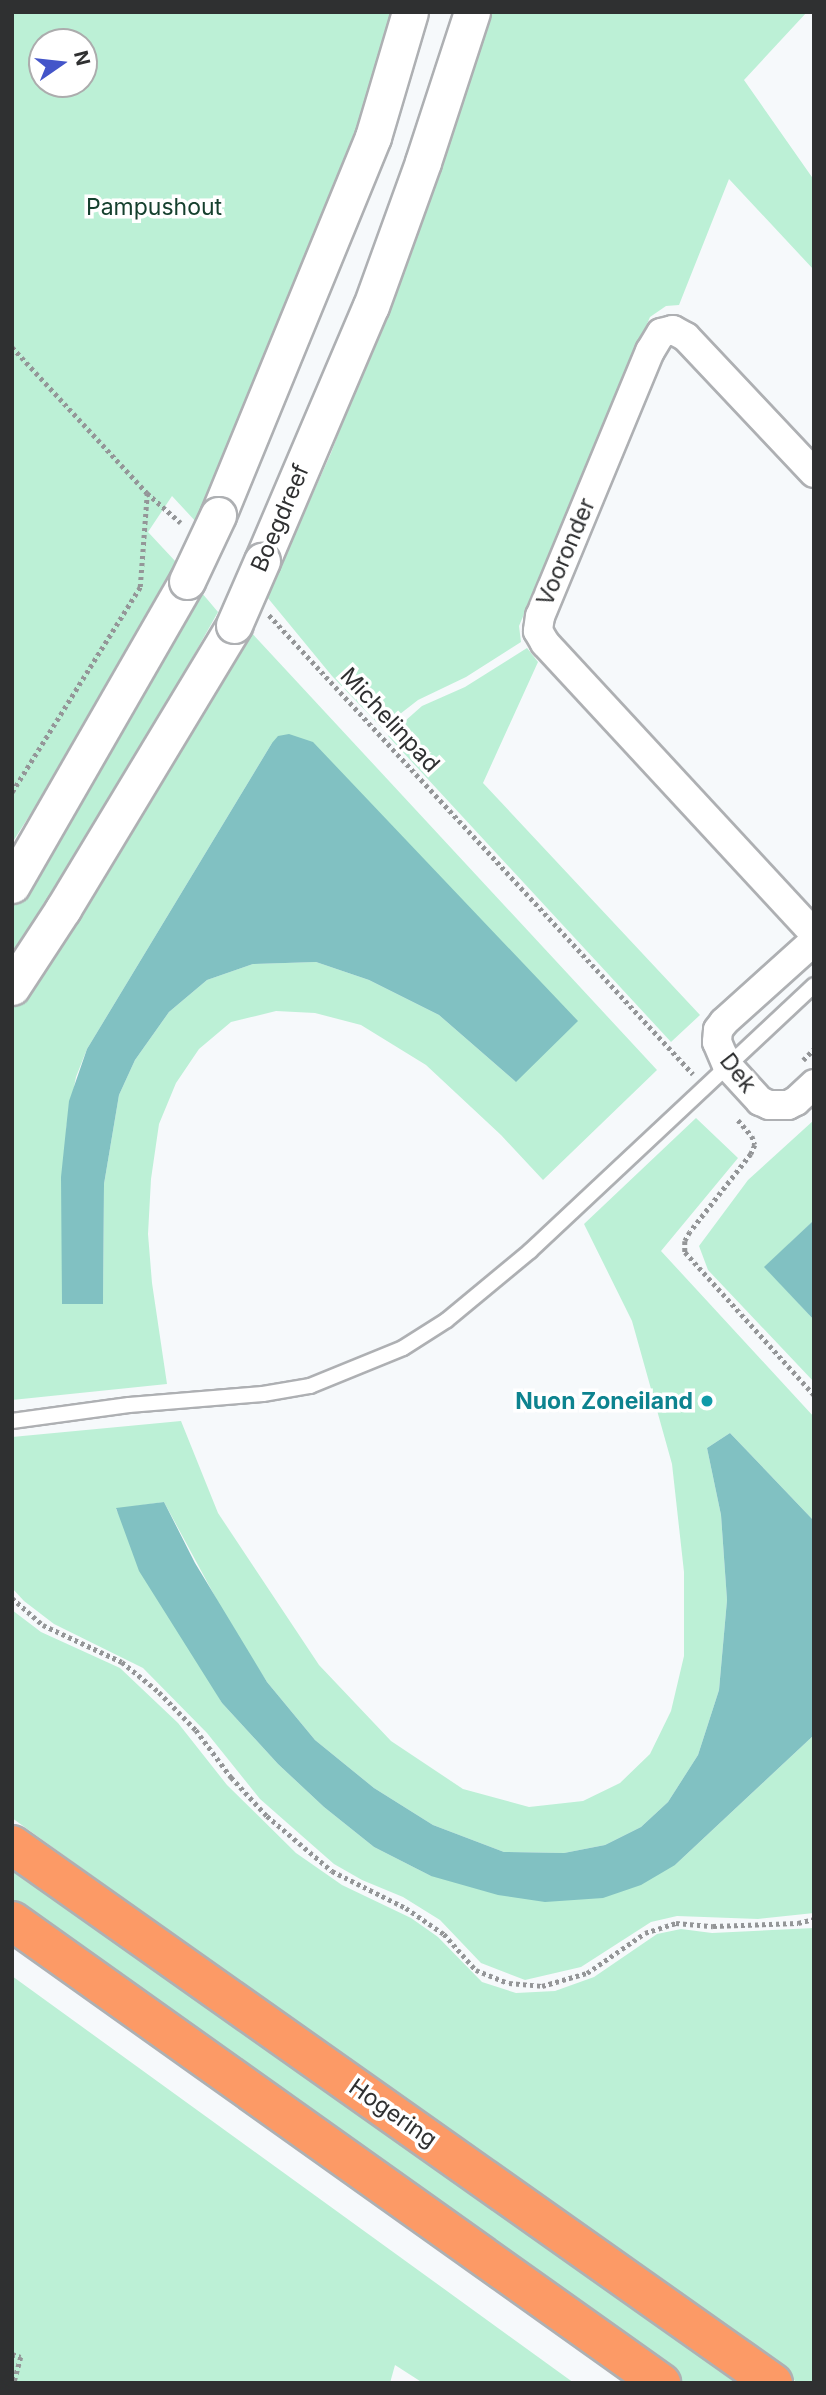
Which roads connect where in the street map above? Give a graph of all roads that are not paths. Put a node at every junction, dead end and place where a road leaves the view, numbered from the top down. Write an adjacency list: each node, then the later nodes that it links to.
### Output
1 (410, 12): 4 (street, bridge)
2 (472, 12): 8 (street, Boegdreef, bridge)
3 (814, 473): 5 (street, Vooronder)
4 (12, 885)
5 (814, 934)
6 (814, 941): 9 (street, Dek)
7 (814, 985): 9 (lane)
8 (12, 987)
9 (727, 1065): 10 (street, Dek); 11 (lane)
10 (814, 1084)
11 (12, 1421)
12 (12, 1845): 15 (highway, Hogering)
13 (12, 1921): 14 (highway)
14 (661, 2383)
15 (772, 2383)

